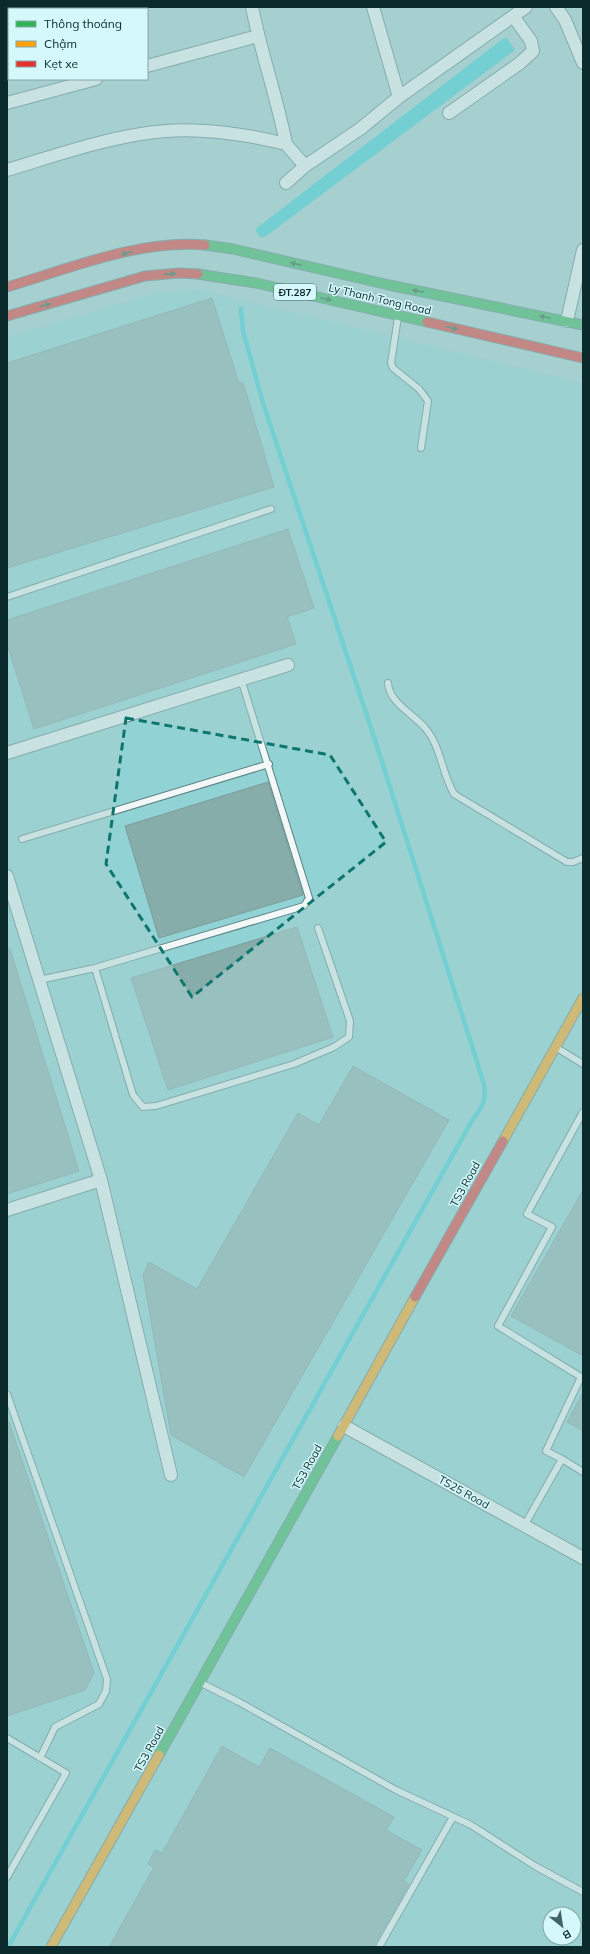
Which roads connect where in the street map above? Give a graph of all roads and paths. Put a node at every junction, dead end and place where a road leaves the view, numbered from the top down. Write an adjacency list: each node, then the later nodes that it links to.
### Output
1 (252, 7): 6 (street)
2 (373, 7): 10 (street)
3 (526, 7): 5 (street)
4 (556, 7): 7 (street)
5 (513, 16): 10 (street); 12 (street)
6 (258, 36): 8 (street); 13 (street)
7 (583, 63)
8 (148, 66)
9 (92, 80): 11 (street)
10 (399, 97): 14 (street)
11 (7, 103)
12 (449, 113)
13 (286, 144): 14 (street); 15 (street)
14 (305, 166): 16 (street)
15 (7, 170)
16 (286, 183)
17 (583, 250): 21 (street)
18 (7, 286): 21 (main road, Ly Thanh Tong Road / ĐT.287, one-way to 18)
19 (398, 315): 20 (main road, Ly Thanh Tong Road / ĐT.287, one-way to 19); 23 (main road, Ly Thanh Tong Road / ĐT.287, one-way to 23); 24 (lane)
20 (7, 316)
21 (566, 321): 22 (main road, Ly Thanh Tong Road / ĐT.287)
22 (583, 325)
23 (583, 358)
24 (422, 448)
25 (271, 509): 26 (lane)
26 (7, 597)
27 (288, 664): 28 (street)
28 (241, 679): 30 (street); 31 (lane)
29 (388, 683): 33 (lane)
30 (7, 753)
31 (269, 764): 32 (lane); 36 (lane)
32 (22, 839)
33 (583, 858)
34 (7, 876): 37 (street)
35 (318, 928): 36 (lane)
36 (95, 968): 37 (lane)
37 (39, 980): 42 (street)
38 (583, 998): 39 (main road, TS3 Road)
39 (556, 1047): 40 (lane); 45 (main road, TS3 Road)
40 (583, 1064)
41 (583, 1112): 46 (lane)
42 (101, 1180): 43 (street); 48 (street)
43 (7, 1210)
44 (7, 1394): 53 (lane)
45 (344, 1426): 49 (street, TS25 Road); 51 (main road, TS3 Road)
46 (562, 1460): 47 (lane); 49 (lane)
47 (583, 1472)
48 (171, 1475)
49 (524, 1526): 50 (street, TS25 Road)
50 (583, 1558)
51 (200, 1682): 54 (lane); 57 (main road, TS3 Road)
52 (7, 1738): 53 (lane)
53 (40, 1758): 55 (lane)
54 (453, 1817): 56 (lane); 58 (lane)
55 (7, 1878)
56 (583, 1892)
57 (51, 1947)
58 (379, 1947)

